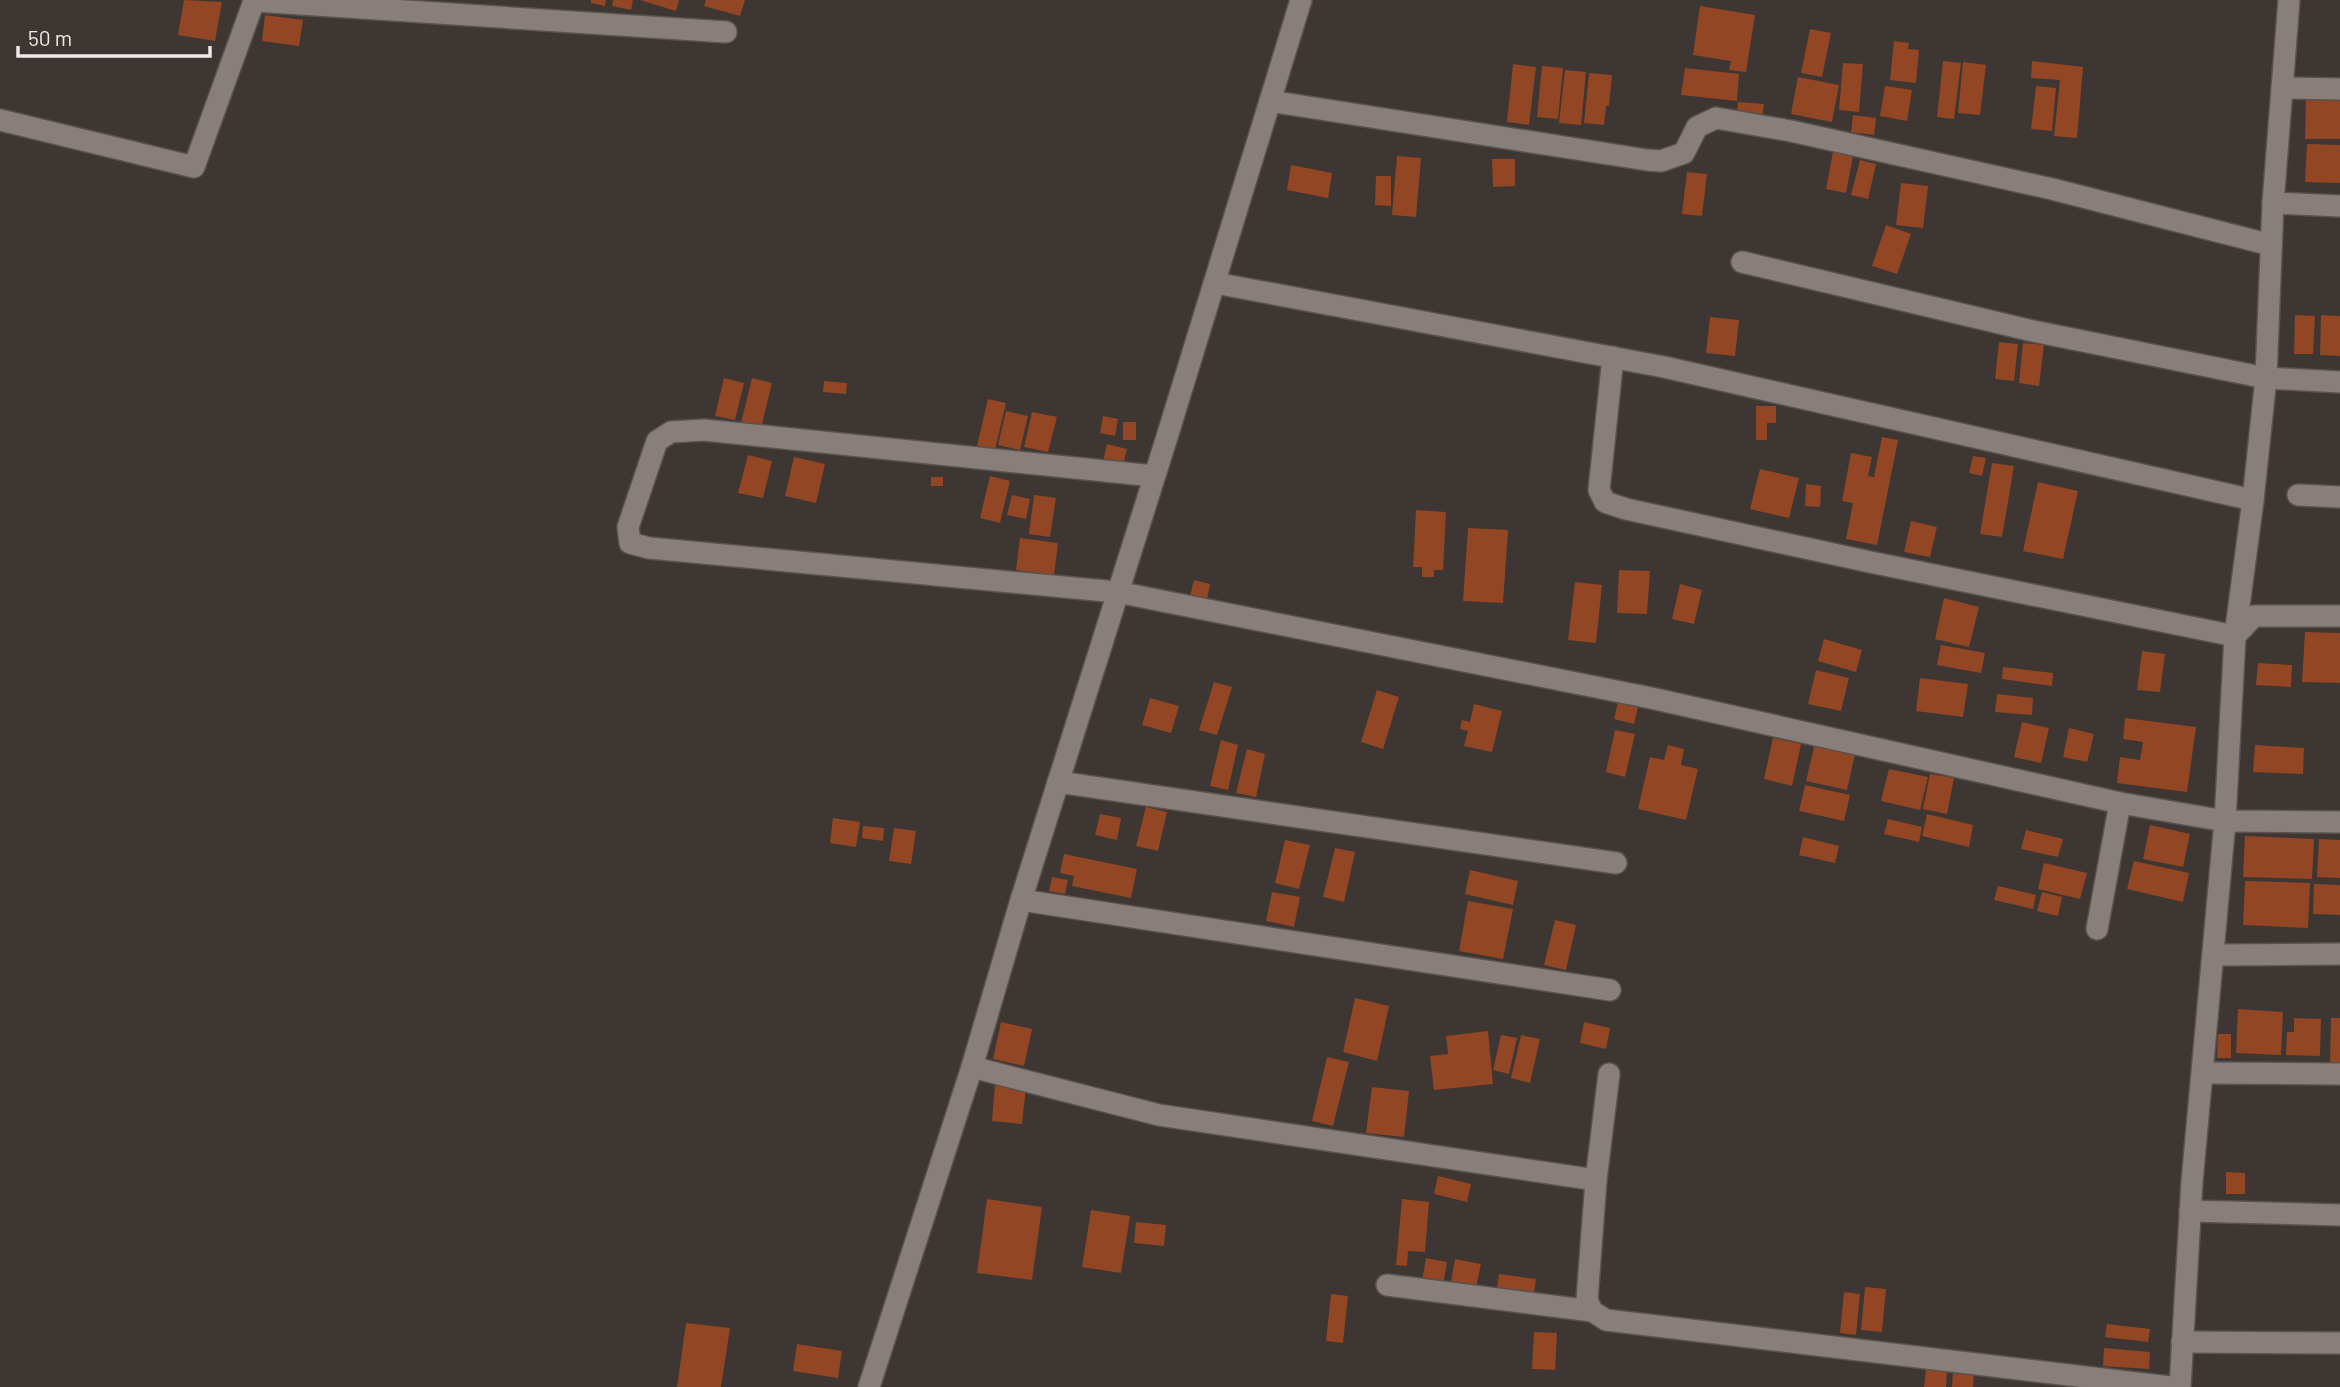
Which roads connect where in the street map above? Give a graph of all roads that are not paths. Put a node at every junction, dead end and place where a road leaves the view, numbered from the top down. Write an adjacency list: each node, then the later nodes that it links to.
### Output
1 (1301, 0): 6 (street)
2 (2289, 0): 4 (street)
3 (726, 33): 7 (street)
4 (2282, 88): 5 (street); 8 (street)
5 (2340, 89)
6 (1270, 101): 10 (street); 12 (street)
7 (0, 120)
8 (2273, 203): 9 (street); 10 (street)
9 (2340, 206)
10 (2271, 245): 14 (street)
11 (1742, 262): 14 (street)
12 (1215, 283): 13 (street); 16 (street)
13 (1614, 357): 19 (street); 22 (street)
14 (2266, 378): 15 (street); 19 (street)
15 (2340, 382)
16 (1154, 476): 20 (street); 20 (street)
17 (2298, 495): 18 (street)
18 (2340, 497)
19 (2253, 500): 22 (street)
20 (1116, 592): 23 (street); 24 (street)
21 (2340, 616): 22 (street)
22 (2235, 636): 25 (street)
23 (1058, 782): 27 (street); 28 (street)
24 (2120, 803): 25 (street); 29 (street)
25 (2225, 821): 26 (street); 30 (street)
26 (2340, 822)
27 (1616, 863)
28 (1021, 900): 32 (street); 33 (street)
29 (2097, 929)
30 (2214, 954): 31 (street); 34 (street)
31 (2340, 954)
32 (1610, 990)
33 (972, 1067): 37 (street); 44 (street)
34 (2203, 1073): 36 (street); 38 (street)
35 (1609, 1074): 37 (street)
36 (2340, 1074)
37 (1596, 1180): 41 (street)
38 (2190, 1211): 39 (street); 42 (street)
39 (2340, 1215)
40 (1387, 1285): 41 (street)
41 (1592, 1311): 45 (street)
42 (2182, 1342): 43 (street); 46 (street)
43 (2340, 1343)
44 (869, 1387)
45 (2170, 1387)
46 (2179, 1387)

